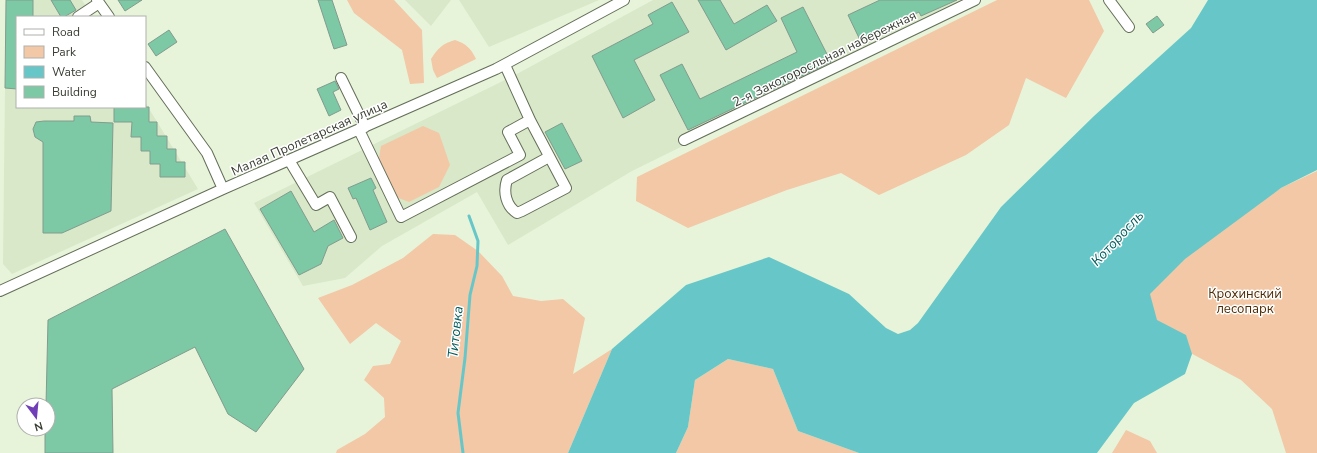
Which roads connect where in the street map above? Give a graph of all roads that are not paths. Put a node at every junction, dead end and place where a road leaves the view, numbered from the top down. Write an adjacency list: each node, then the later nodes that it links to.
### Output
1 (624, 0): 8 (street, Малая Пролетарская улица)
2 (975, 0): 13 (street, 2-я Закоторосльная набережная)
3 (1109, 0): 7 (street)
4 (98, 2): 5 (street); 6 (street)
5 (79, 16)
6 (108, 16)
7 (1129, 27)
8 (505, 65): 11 (street); 12 (street, Малая Пролетарская улица)
9 (146, 68): 16 (street)
10 (341, 78): 12 (street)
11 (530, 120): 12 (street); 14 (street)
12 (362, 128): 15 (street, Малая Пролетарская улица)
13 (684, 140)
14 (549, 157): 14 (street)
15 (289, 160): 16 (street, Малая Пролетарская улица); 17 (street)
16 (223, 189): 18 (street, Малая Пролетарская улица)
17 (351, 237)
18 (0, 291)

